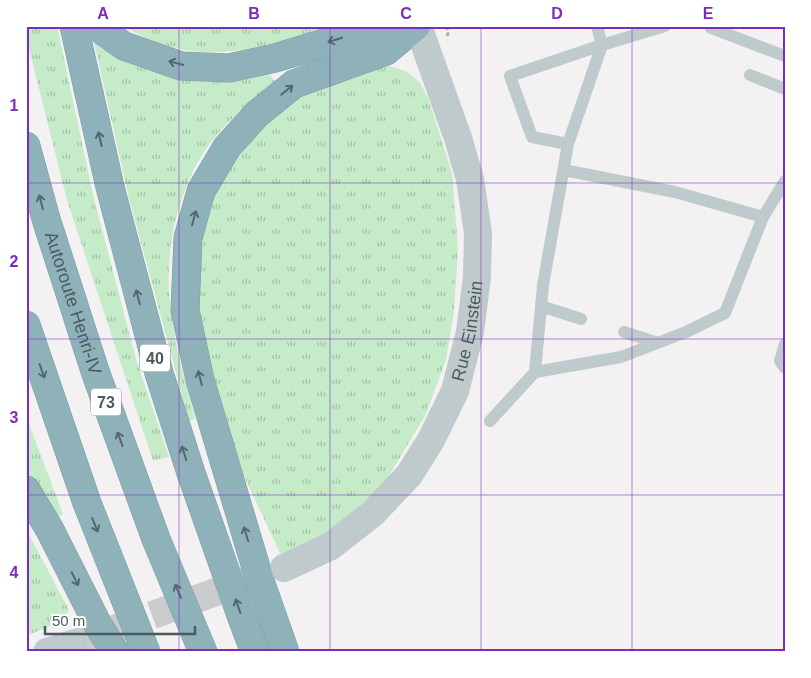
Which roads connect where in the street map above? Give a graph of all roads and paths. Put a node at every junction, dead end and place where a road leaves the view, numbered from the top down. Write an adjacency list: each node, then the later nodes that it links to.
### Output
1 (74, 26): 33 (highway, 40, one-way to 1)
2 (96, 26): 3 (highway, one-way to 2)
3 (381, 26)
4 (417, 26): 27 (street, Rue Einstein); 34 (highway, one-way to 4)
5 (597, 26): 8 (lane)
6 (665, 26): 8 (lane)
7 (710, 26): 9 (lane)
8 (602, 45): 12 (lane); 12 (lane)
9 (785, 56)
10 (750, 75): 11 (lane)
11 (785, 89)
12 (568, 144): 14 (lane)
13 (26, 146): 32 (highway, Autoroute Henri-IV / 73, one-way to 13)
14 (564, 170): 16 (lane); 17 (lane)
15 (785, 181): 16 (lane)
16 (763, 217): 21 (lane)
17 (541, 306): 18 (lane); 24 (lane)
18 (581, 319)
19 (26, 325): 31 (highway, one-way to 31)
20 (624, 332): 21 (lane)
21 (658, 343): 24 (lane)
22 (785, 344): 23 (lane)
23 (785, 368)
24 (535, 372): 25 (lane)
25 (490, 421)
26 (26, 490): 30 (highway, one-way to 30)
27 (284, 568)
28 (72, 644): 29 (street)
29 (47, 652)
30 (115, 652)
31 (146, 652)
32 (203, 652)
33 (256, 652)
34 (285, 652)

